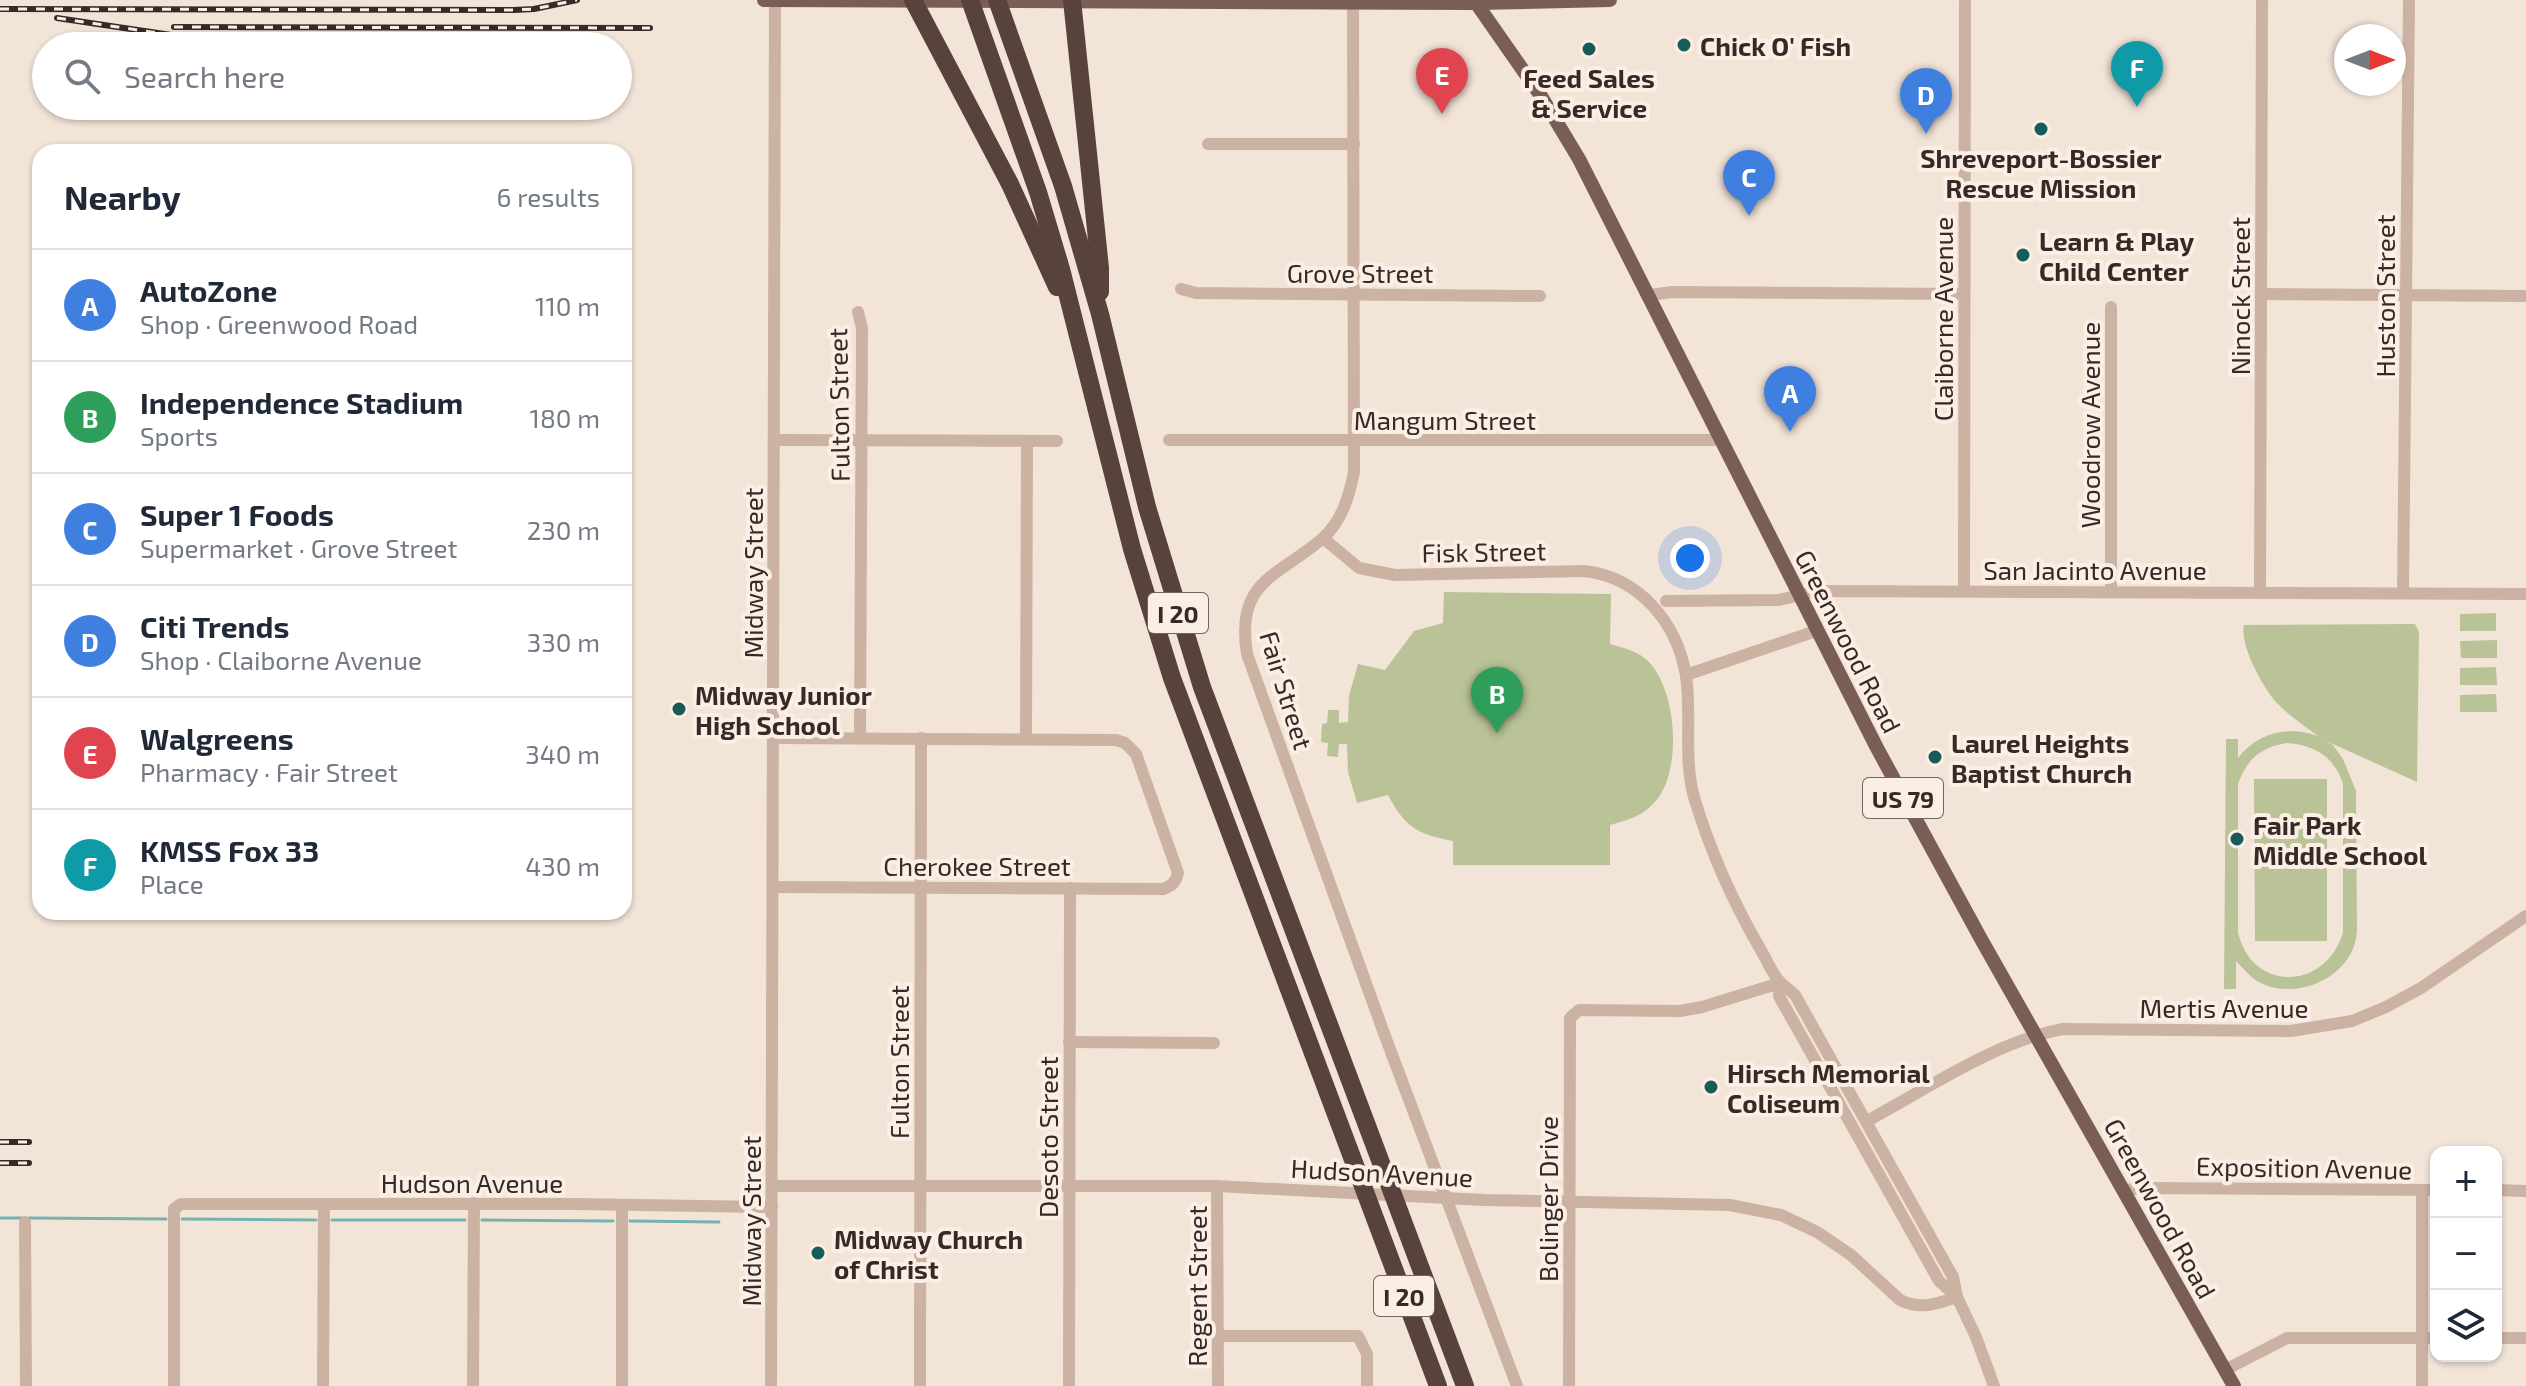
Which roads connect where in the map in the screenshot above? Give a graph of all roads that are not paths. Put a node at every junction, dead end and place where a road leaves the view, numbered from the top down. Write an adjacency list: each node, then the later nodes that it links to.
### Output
1 (764, 0): 2 (main road)
2 (775, 0): 11 (main road); 27 (street, Midway Street)
3 (970, 0): 26 (highway, I 20)
4 (997, 0): 25 (highway, I 20)
5 (1072, 0): 6 (main road); 11 (main road); 25 (highway)
6 (1353, 0): 12 (main road); 14 (street, Fair Street)
7 (1610, 0): 12 (main road)
8 (1965, 0): 17 (street, Claiborne Avenue)
9 (2262, 0): 18 (street, Ninock Street)
10 (2409, 0): 20 (street, Huston Street)
11 (913, 1): 26 (highway)
12 (1475, 1): 19 (main road, Greenwood Road / US 79)
13 (1208, 144): 14 (street)
14 (1354, 144): 16 (street, Fair Street)
15 (1181, 289): 16 (street, Grove Street)
16 (1355, 294): 21 (street, Grove Street); 33 (street, Fair Street)
17 (1964, 294): 19 (street); 35 (street, Claiborne Avenue)
18 (2261, 294): 20 (street); 37 (street, Ninock Street)
19 (1650, 295): 30 (main road, Greenwood Road / US 79)
20 (2406, 295): 22 (street); 38 (street, Huston Street)
21 (1540, 296)
22 (2526, 296)
23 (2111, 307): 36 (street, Woodrow Avenue)
24 (858, 312): 28 (street, Fulton Street)
25 (1100, 314): 90 (highway, I 20)
26 (1077, 331): 89 (highway, I 20)
27 (774, 440): 28 (street); 44 (street, Midway Street)
28 (862, 440): 31 (street); 45 (street, Fulton Street)
29 (1169, 440): 33 (street, Mangum Street)
30 (1721, 440): 33 (street, Mangum Street); 40 (main road, Greenwood Road / US 79)
31 (1027, 441): 32 (street); 47 (street)
32 (1057, 441)
33 (1354, 441): 34 (street, Fair Street)
34 (1323, 538): 43 (street, Fisk Street); 91 (street, Fair Street)
35 (1964, 591): 36 (street, San Jacinto Avenue); 40 (street, San Jacinto Avenue)
36 (2111, 591): 37 (street, San Jacinto Avenue)
37 (2260, 592): 38 (street, San Jacinto Avenue)
38 (2403, 593): 39 (street, San Jacinto Avenue)
39 (2526, 594)
40 (1799, 597): 41 (street, San Jacinto Avenue); 42 (main road, Greenwood Road / US 79)
41 (1666, 601)
42 (1816, 631): 43 (street); 53 (main road, Greenwood Road / US 79)
43 (1686, 675): 52 (street)
44 (773, 738): 45 (street); 48 (street, Midway Street)
45 (860, 738): 46 (street)
46 (921, 738): 47 (street); 49 (street, Fulton Street)
47 (1026, 738): 50 (street, Cherokee Street)
48 (773, 887): 49 (street, Cherokee Street); 57 (street, Midway Street)
49 (921, 887): 50 (street, Cherokee Street); 58 (street, Fulton Street)
50 (1070, 888): 54 (street, Desoto Street)
51 (2526, 916): 53 (street, Mertis Avenue)
52 (1780, 983): 56 (street); 66 (street, Bolinger Drive); 72 (street)
53 (2035, 1034): 56 (street, Mertis Avenue); 61 (main road, Greenwood Road / US 79)
54 (1069, 1042): 55 (street); 59 (street, Desoto Street)
55 (1214, 1043)
56 (1867, 1121): 72 (street)
57 (772, 1186): 58 (street, Hudson Avenue); 70 (street, Midway Street)
58 (920, 1186): 59 (street, Hudson Avenue); 85 (street, Fulton Street)
59 (1069, 1186): 60 (street, Hudson Avenue); 86 (street, Desoto Street)
60 (1217, 1186): 66 (street, Hudson Avenue); 73 (street, Regent Street)
61 (2123, 1190): 62 (street, Exposition Avenue); 78 (main road, Greenwood Road / US 79)
62 (2422, 1190): 63 (street, Exposition Avenue); 74 (street)
63 (2430, 1190)
64 (2502, 1190): 65 (street)
65 (2526, 1191)
66 (1568, 1201): 72 (street, Hudson Avenue); 92 (street, Bolinger Drive)
67 (474, 1203): 68 (street, Hudson Avenue); 69 (street, Hudson Avenue); 82 (street)
68 (324, 1204): 80 (street, Hudson Avenue); 81 (street)
69 (622, 1205): 70 (street, Hudson Avenue); 83 (street)
70 (772, 1207): 84 (street, Midway Street)
71 (25, 1222): 79 (street)
72 (1957, 1297): 93 (street)
73 (1218, 1336): 87 (street, Regent Street); 88 (street)
74 (2422, 1338): 75 (street); 78 (street); 95 (street)
75 (2430, 1338)
76 (2502, 1338): 77 (street)
77 (2526, 1338)
78 (2225, 1370): 94 (main road, Greenwood Road / US 79)
79 (26, 1386)
80 (174, 1386)
81 (323, 1386)
82 (473, 1386)
83 (622, 1386)
84 (771, 1386)
85 (920, 1386)
86 (1069, 1386)
87 (1218, 1386)
88 (1367, 1386)
89 (1438, 1386)
90 (1465, 1386)
91 (1517, 1386)
92 (1569, 1386)
93 (1994, 1386)
94 (2234, 1386)
95 (2422, 1386)

